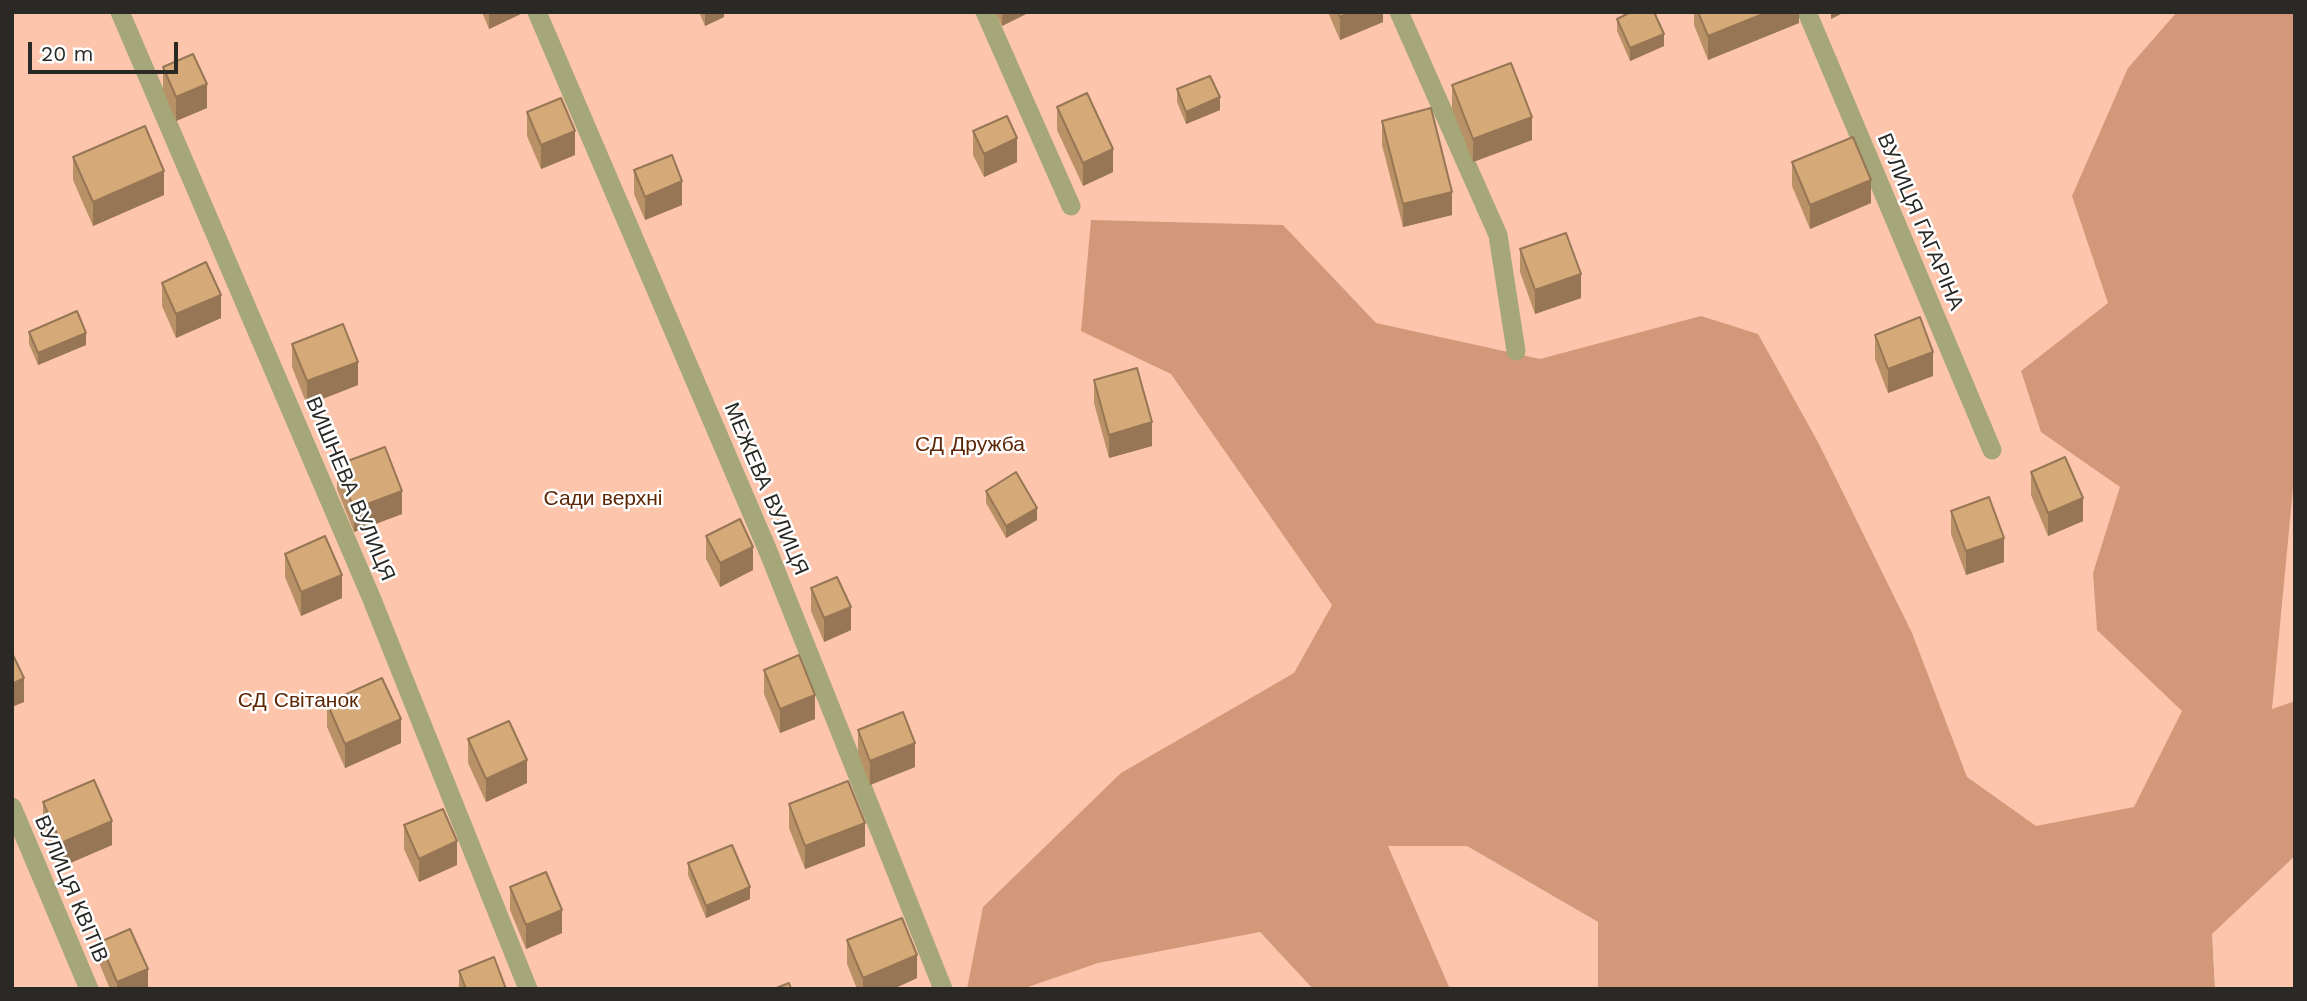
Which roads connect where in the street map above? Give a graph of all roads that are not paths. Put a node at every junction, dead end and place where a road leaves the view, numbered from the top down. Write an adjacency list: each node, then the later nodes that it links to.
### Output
1 (120, 12): 11 (lane, ВИШНЕВА ВУЛИЦЯ)
2 (537, 12): 12 (lane, МЕЖЕВА ВУЛИЦЯ)
3 (985, 12): 6 (lane)
4 (1399, 12): 7 (lane)
5 (1807, 12): 8 (lane, ВУЛИЦЯ ГАГАРІНА)
6 (1072, 206)
7 (1516, 351)
8 (1992, 450)
9 (12, 807): 10 (lane, ВУЛИЦЯ КВІТІВ)
10 (89, 989)
11 (528, 989)
12 (943, 989)

